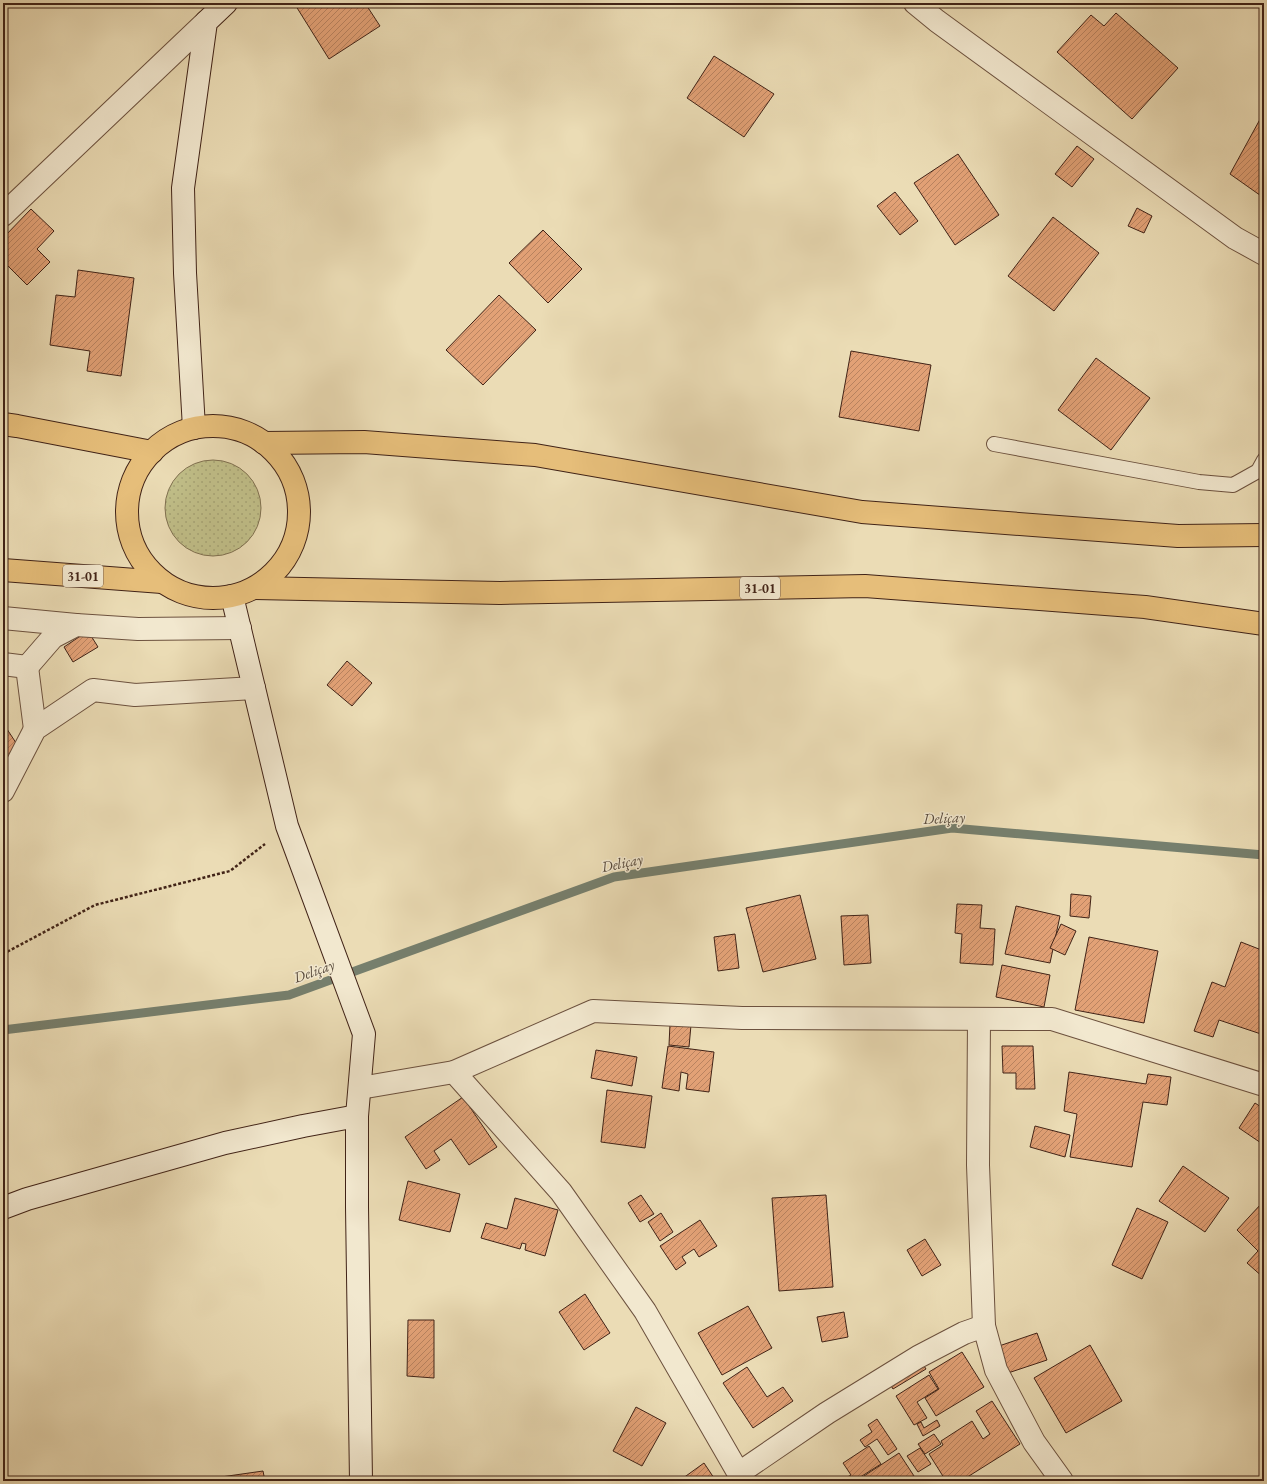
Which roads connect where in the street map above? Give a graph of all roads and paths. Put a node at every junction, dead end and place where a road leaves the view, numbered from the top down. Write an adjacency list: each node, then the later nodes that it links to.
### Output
1 (226, 3): 3 (street)
2 (915, 3): 5 (street)
3 (206, 22): 4 (street); 7 (street)
4 (3, 215)
5 (1264, 254)
6 (3, 424): 10 (highway)
7 (194, 428): 8 (highway); 10 (highway)
8 (264, 443): 12 (highway); 15 (highway)
9 (994, 444): 11 (lane)
10 (152, 452): 14 (highway)
11 (1264, 460)
12 (1264, 535)
13 (3, 570): 14 (highway, 31-01)
14 (162, 582): 16 (highway)
15 (255, 588): 16 (highway); 18 (highway, 31-01)
16 (232, 596): 20 (street)
17 (3, 618): 19 (street)
18 (1264, 624)
19 (76, 625): 20 (street); 22 (street)
20 (240, 628): 23 (street)
21 (3, 664): 22 (street)
22 (27, 667): 24 (street)
23 (254, 688): 24 (street); 26 (street)
24 (35, 729): 25 (street)
25 (3, 791)
26 (287, 826): 27 (path); 31 (street)
27 (3, 954)
28 (979, 1019): 29 (street); 30 (street); 34 (street)
29 (454, 1072): 31 (street); 35 (street)
30 (1264, 1085)
31 (360, 1088): 32 (street)
32 (357, 1116): 33 (street); 36 (street)
33 (3, 1208)
34 (984, 1326): 35 (street); 37 (street)
35 (741, 1477)
36 (361, 1481)
37 (1062, 1481)

